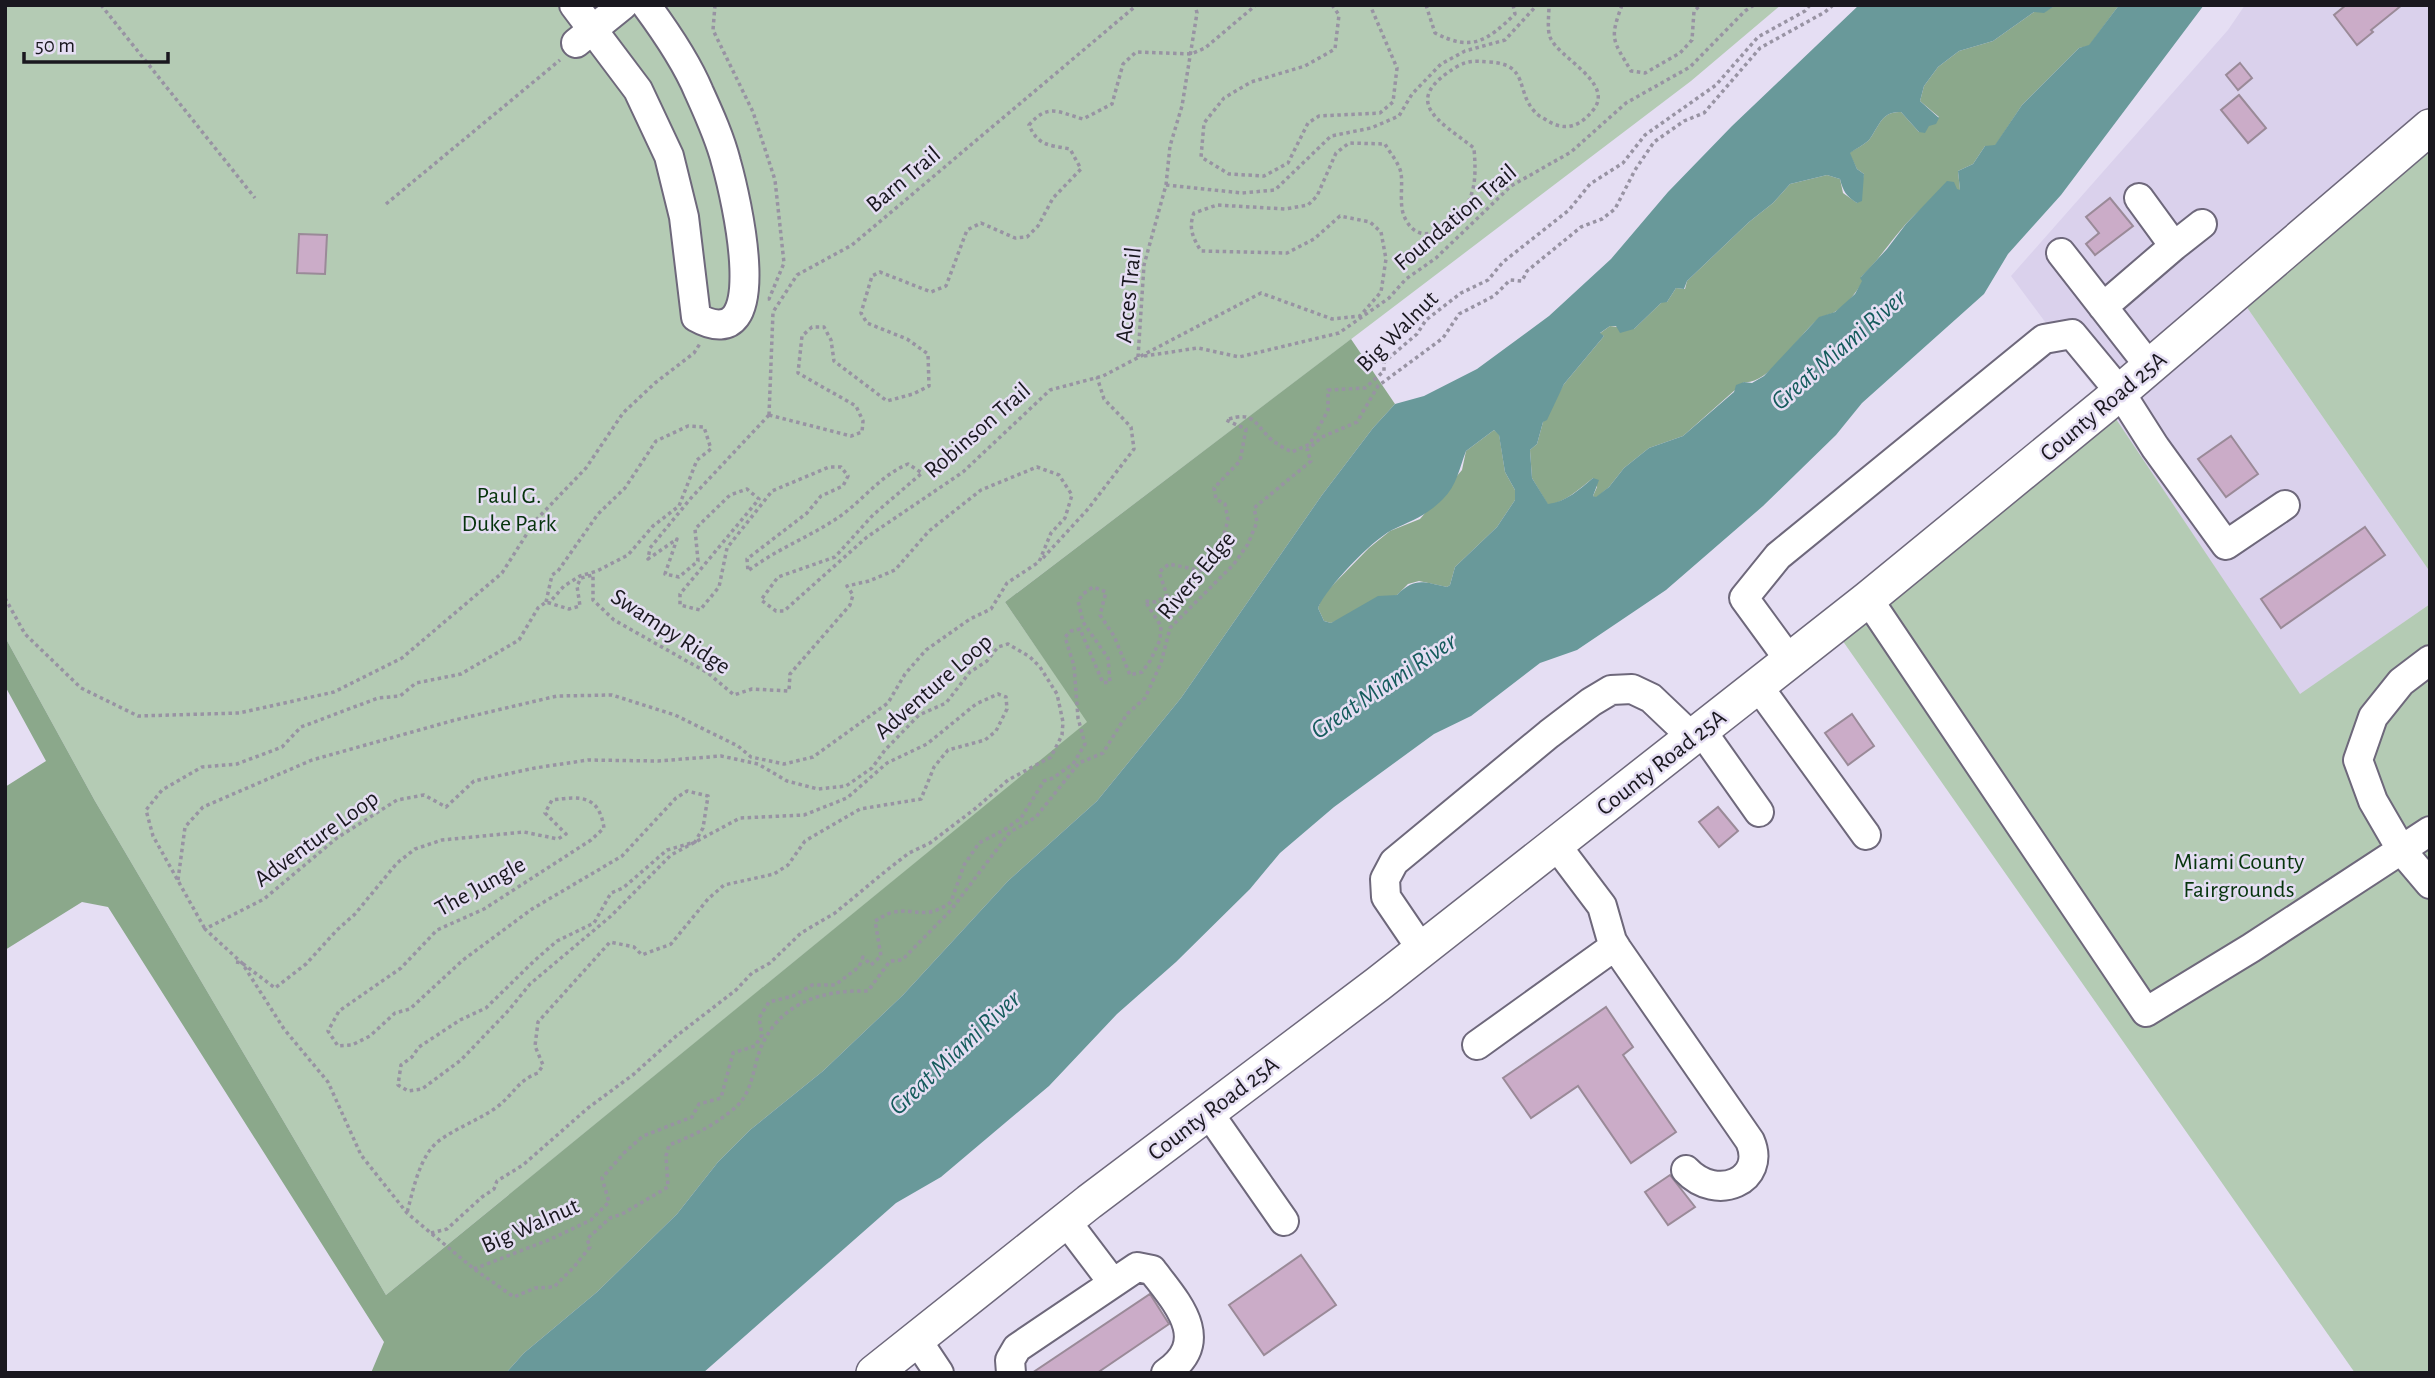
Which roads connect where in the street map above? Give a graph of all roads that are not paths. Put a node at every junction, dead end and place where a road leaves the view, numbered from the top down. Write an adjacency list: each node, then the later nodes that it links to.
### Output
1 (574, 5): 4 (street)
2 (623, 5): 4 (street)
3 (646, 5): 4 (street)
4 (585, 36)
5 (2430, 127): 11 (main road, County Road 25A)
6 (2138, 198): 8 (street)
7 (2202, 224): 8 (street)
8 (2174, 246): 10 (street)
9 (2061, 253): 10 (street)
10 (2103, 307): 11 (street)
11 (2150, 367): 12 (main road, County Road 25A)
12 (2120, 392): 13 (street); 14 (main road, County Road 25A); 16 (street)
13 (2285, 505)
14 (1868, 599): 16 (main road, County Road 25A); 23 (street)
15 (2430, 660): 23 (street)
16 (1790, 661): 17 (main road, County Road 25A)
17 (1758, 686): 18 (main road, County Road 25A); 21 (street)
18 (1696, 734): 19 (street); 22 (main road, County Road 25A); 26 (street)
19 (1759, 811)
20 (2430, 831): 23 (street)
21 (1866, 835)
22 (1556, 845): 25 (street); 26 (main road, County Road 25A)
23 (2402, 851): 24 (street)
24 (2430, 884)
25 (1615, 946): 27 (street); 29 (street)
26 (1422, 950): 28 (main road, County Road 25A)
27 (1477, 1045)
28 (1208, 1112): 30 (main road, County Road 25A); 31 (street)
29 (1686, 1170)
30 (1066, 1221): 32 (street); 33 (main road, County Road 25A)
31 (1284, 1222)
32 (1113, 1283): 36 (street); 37 (street)
33 (917, 1340): 34 (main road, County Road 25A); 35 (street)
34 (874, 1373)
35 (939, 1373)
36 (1011, 1373)
37 (1166, 1373)

